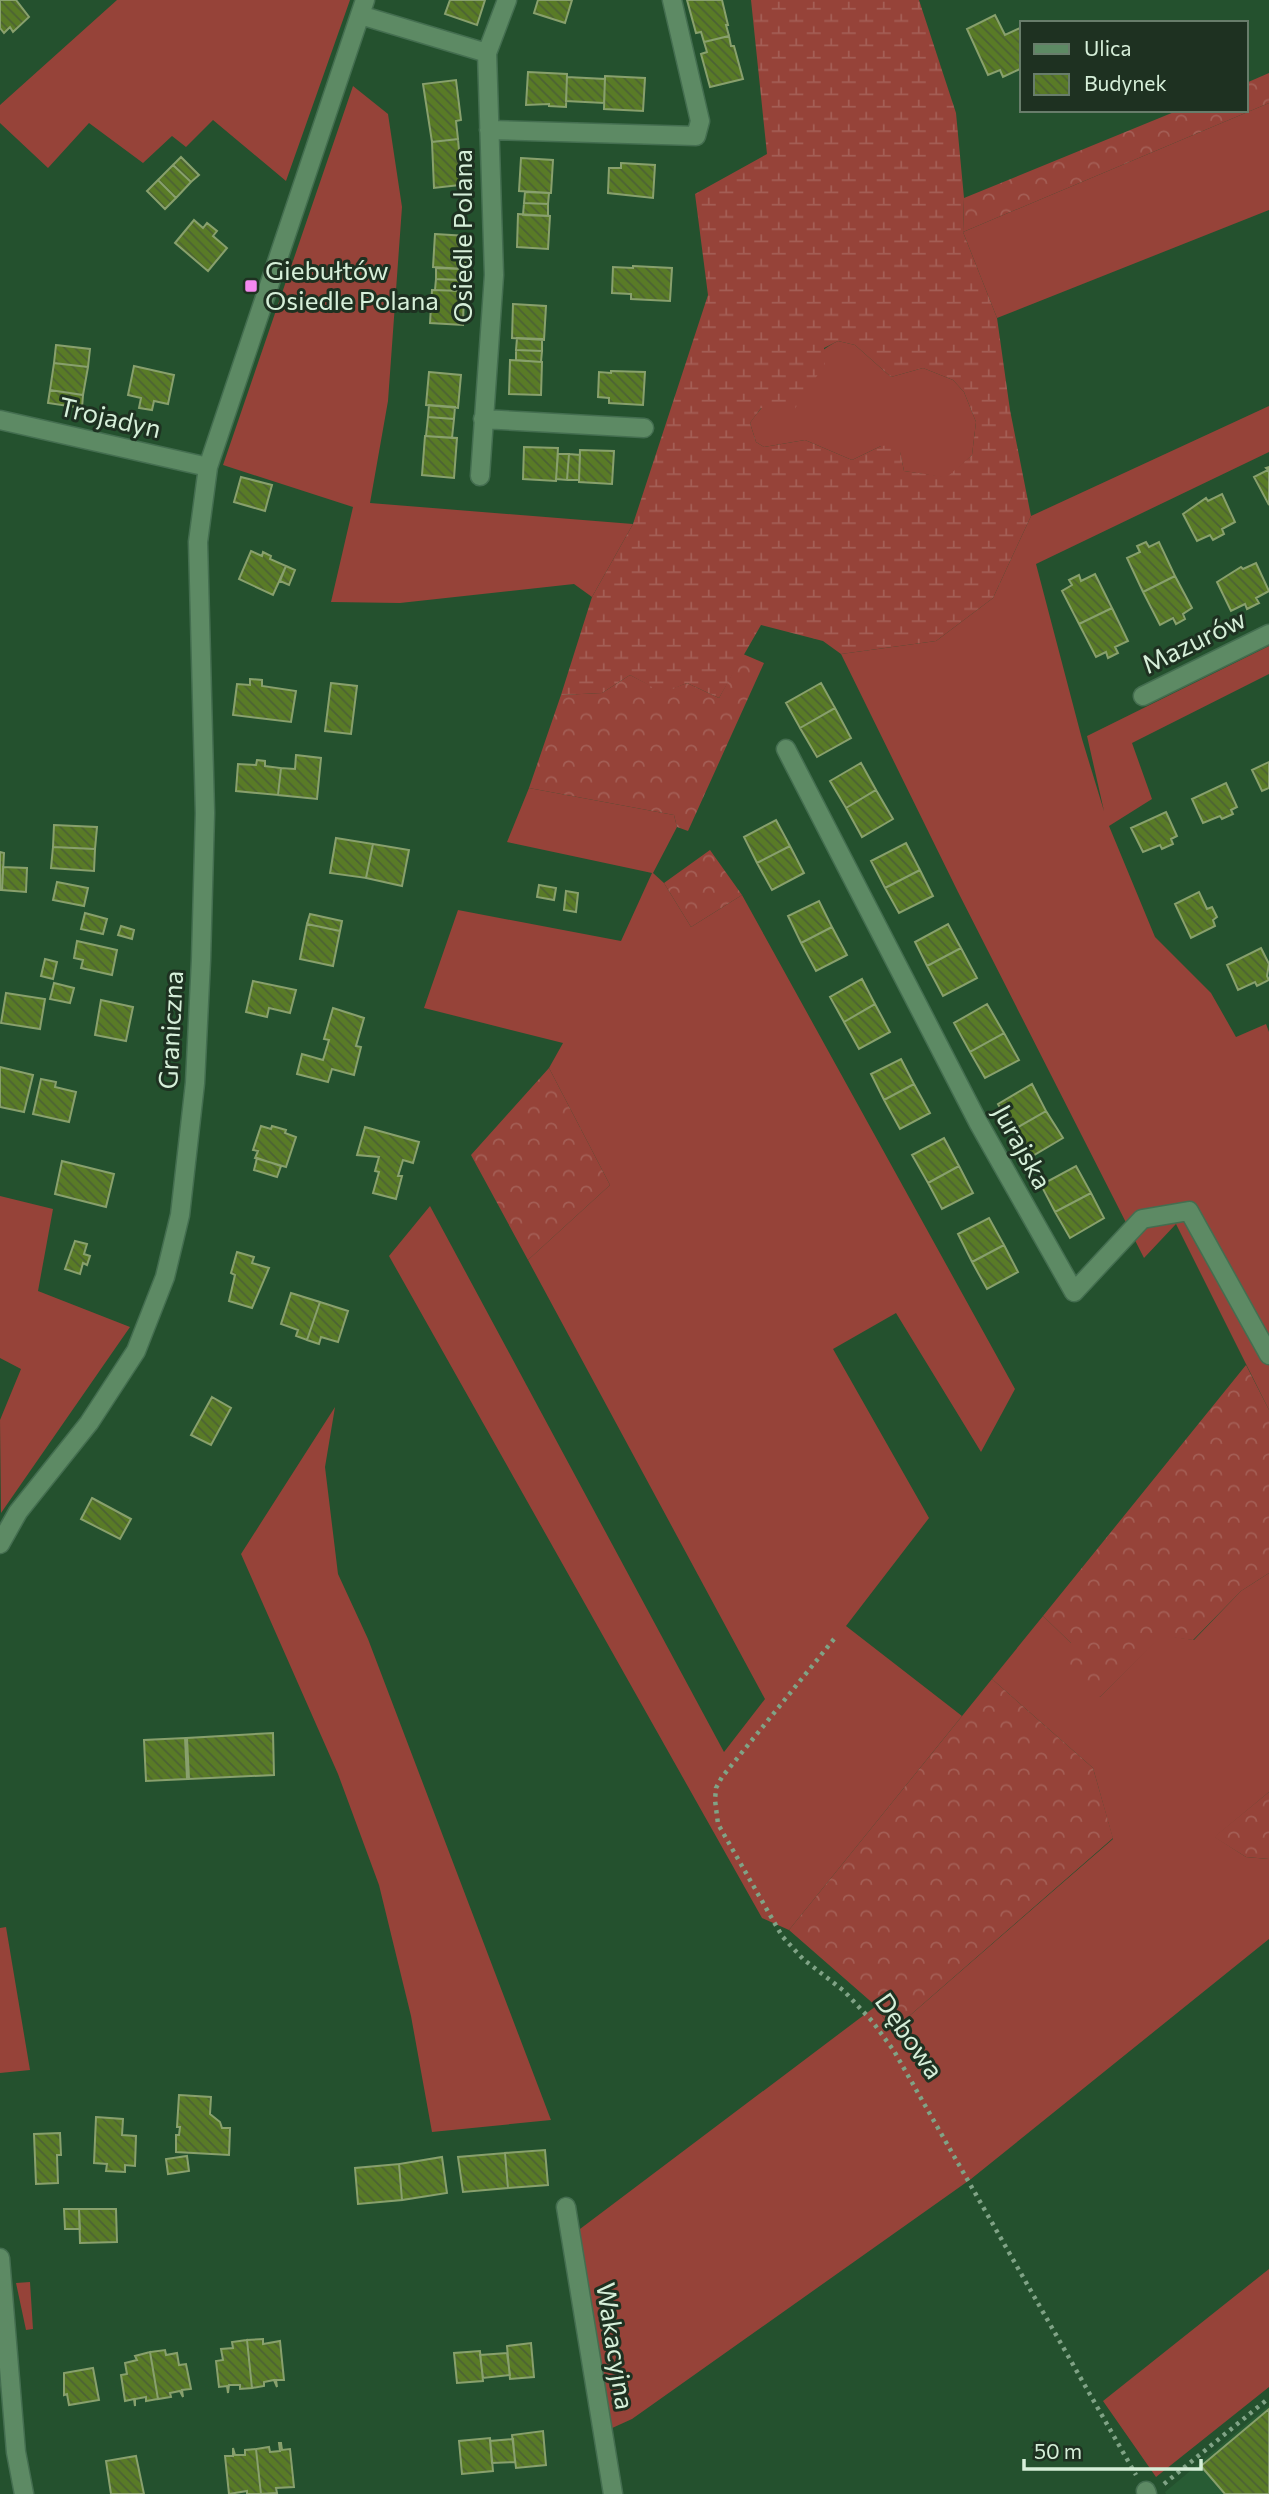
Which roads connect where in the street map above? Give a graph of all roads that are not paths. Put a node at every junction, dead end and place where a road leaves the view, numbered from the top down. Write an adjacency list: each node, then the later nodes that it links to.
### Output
1 (507, 0): 4 (street, Osiedle Polana)
2 (672, 0): 5 (street)
3 (363, 8): 4 (street); 9 (street, Graniczna)
4 (486, 53): 5 (street, Osiedle Polana)
5 (489, 130): 6 (street, Osiedle Polana)
6 (483, 419): 8 (street); 10 (street, Osiedle Polana)
7 (0, 420): 9 (street, Trojadyn)
8 (643, 428)
9 (208, 467): 15 (street, Graniczna)
10 (480, 476)
11 (1269, 634): 12 (street, Mazurów)
12 (1143, 696)
13 (786, 749): 14 (street, Jurajska)
14 (1269, 1354)
15 (0, 1544)
16 (566, 2207): 20 (street, Wakacyjna)
17 (0, 2258): 18 (street)
18 (5, 2380): 19 (street)
19 (24, 2494)
20 (613, 2494)

